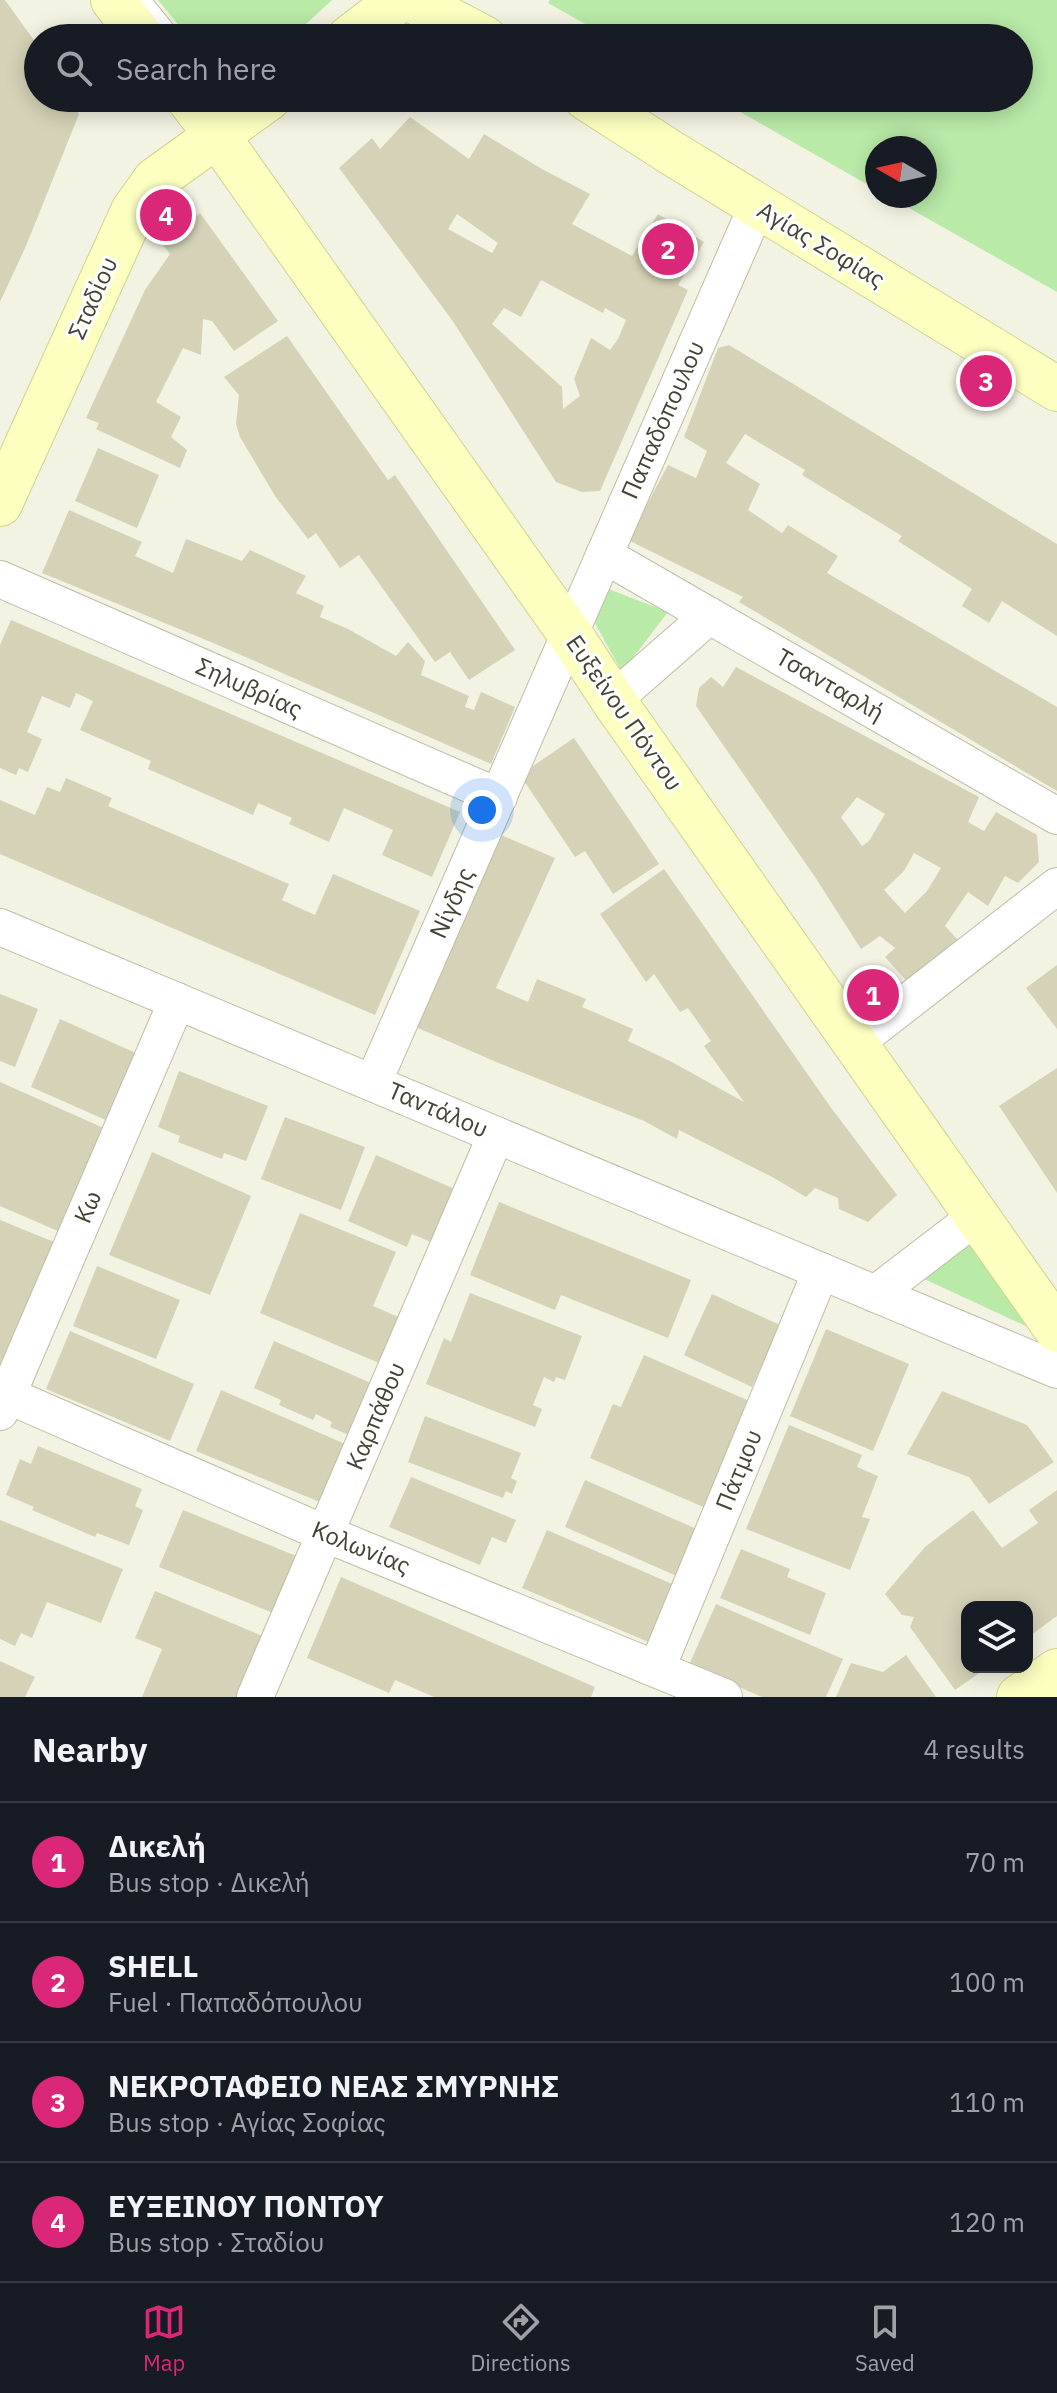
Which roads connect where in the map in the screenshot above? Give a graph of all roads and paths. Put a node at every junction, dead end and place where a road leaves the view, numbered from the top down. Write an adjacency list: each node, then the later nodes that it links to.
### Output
1 (113, 0): 5 (street)
2 (141, 0): 6 (lane)
3 (399, 0): 7 (street)
4 (412, 0): 8 (street)
5 (131, 24)
6 (161, 24)
7 (367, 24)
8 (457, 24)
9 (608, 112): 11 (street, Αγίας Σοφίας)
10 (239, 116): 13 (street, Σταδίου); 17 (street, Ευξείνου Πόντου)
11 (757, 206): 12 (street, Αγίας Σοφίας); 14 (street, Παπαδόπουλου)
12 (1057, 389)
13 (0, 504)
14 (604, 555): 16 (street, Τσανταρλή); 17 (street, Παπαδόπουλου)
15 (0, 579): 19 (street, Σηλυβρίας)
16 (709, 616): 18 (street); 20 (street, Τσανταρλή)
17 (570, 634): 18 (street, Ευξείνου Πόντου); 19 (street, Νίγδης)
18 (613, 700): 24 (street, Ευξείνου Πόντου)
19 (499, 797): 25 (street, Νίγδης)
20 (1057, 816)
21 (1057, 886): 24 (street)
22 (0, 927): 23 (street, Ταντάλου)
23 (177, 1001): 25 (street, Ταντάλου); 32 (street, Κω)
24 (855, 1043): 27 (street, Ευξείνου Πόντου)
25 (373, 1083): 26 (street, Ταντάλου)
26 (496, 1135): 28 (street, Ταντάλου); 33 (street, Καρπάθου)
27 (977, 1216): 29 (street); 30 (street, Ευξείνου Πόντου)
28 (821, 1271): 29 (street, Ταντάλου); 34 (street, Πάτμου)
29 (875, 1294): 31 (street, Ταντάλου)
30 (1057, 1330)
31 (1057, 1370)
32 (2, 1400): 33 (street, Κολωνίας)
33 (326, 1534): 34 (street, Κολωνίας); 36 (street, Καρπάθου)
34 (657, 1668): 37 (street, Κολωνίας)
35 (1057, 1671): 38 (street)
36 (255, 1697)
37 (724, 1697)
38 (1019, 1697)

